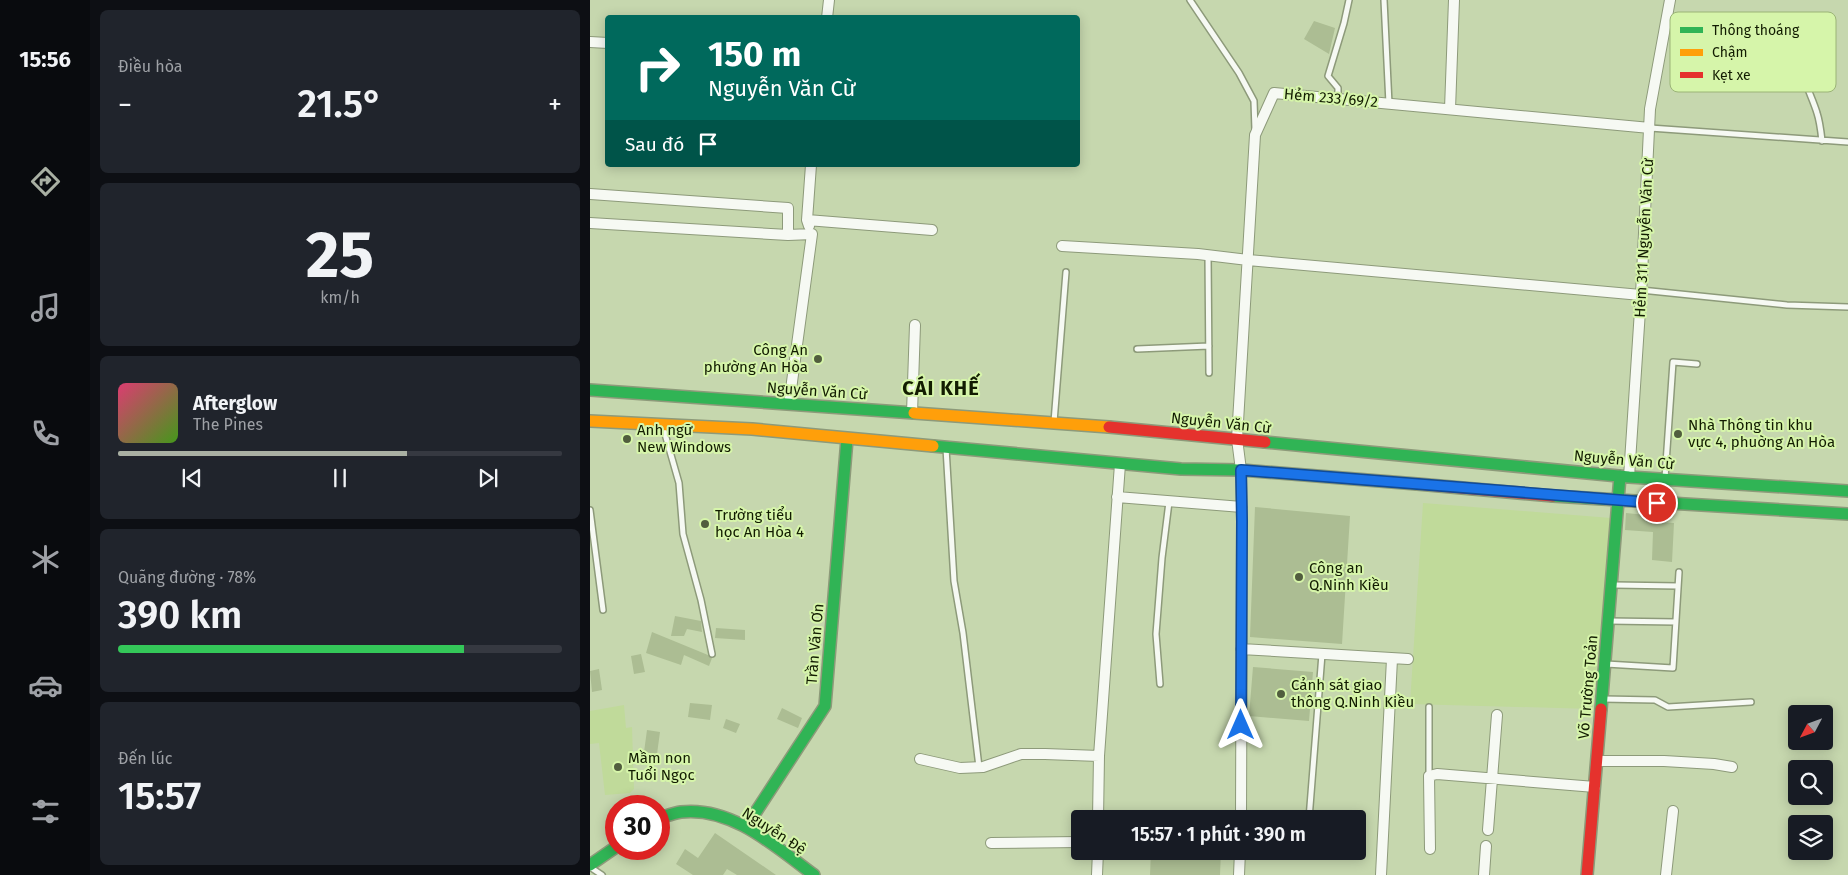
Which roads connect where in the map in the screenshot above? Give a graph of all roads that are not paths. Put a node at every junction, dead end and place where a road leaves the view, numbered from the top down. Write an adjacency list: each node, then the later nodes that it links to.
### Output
1 (829, 0): 7 (street)
2 (1190, 0): 15 (lane)
3 (1349, 0): 11 (lane)
4 (1384, 0): 12 (lane)
5 (1454, 0): 13 (street)
6 (1670, 0): 14 (street, Hẻm 311 Nguyễn Văn Cừ)
7 (827, 15)
8 (590, 42): 9 (street)
9 (605, 43)
10 (1810, 92): 16 (lane)
11 (1338, 99): 12 (street, Hẻm 233/69/2); 15 (street, Hẻm 233/69/2)
12 (1389, 104): 13 (street, Hẻm 233/69/2)
13 (1450, 109): 14 (street, Hẻm 233/69/2)
14 (1650, 128): 16 (lane); 29 (street, Hẻm 311 Nguyễn Văn Cừ)
15 (1255, 135): 27 (street, Hẻm 233/69/2)
16 (1822, 141): 17 (lane)
17 (1848, 142)
18 (811, 167): 20 (street)
19 (590, 194): 24 (street)
20 (807, 220): 22 (street); 23 (street)
21 (590, 223): 24 (street)
22 (932, 230)
23 (812, 234): 24 (street); 37 (street)
24 (788, 235)
25 (1062, 246): 26 (street)
26 (1208, 255): 27 (street); 32 (lane)
27 (1248, 260): 29 (street); 43 (street, Hẻm 233/69/2)
28 (1066, 272): 40 (lane)
29 (1641, 292): 30 (lane); 47 (street, Hẻm 311 Nguyễn Văn Cừ)
30 (1848, 307)
31 (915, 325): 38 (street)
32 (1208, 346): 33 (lane); 35 (lane)
33 (1137, 349)
34 (1697, 364): 48 (lane)
35 (1209, 373)
36 (590, 390): 37 (main road, Nguyễn Văn Cừ)
37 (789, 404): 38 (main road, Nguyễn Văn Cừ)
38 (912, 413): 40 (main road, Nguyễn Văn Cừ)
39 (590, 420): 41 (main road)
40 (1054, 423): 43 (main road, Nguyễn Văn Cừ)
41 (662, 424): 42 (main road); 63 (lane)
42 (847, 439): 44 (main road); 86 (main road, Trần Văn Ơn)
43 (1237, 440): 46 (street, Hẻm 233/69/2); 47 (main road, Nguyễn Văn Cừ)
44 (946, 447): 45 (main road); 77 (lane)
45 (1120, 464): 46 (main road); 50 (street)
46 (1241, 470): 51 (main road); 53 (street, Hẻm 233/69/2)
47 (1625, 476): 48 (main road, Nguyễn Văn Cừ); 51 (main road, Võ Trường Toản)
48 (1665, 479): 49 (main road, Nguyễn Văn Cừ)
49 (1848, 491)
50 (1117, 497): 52 (street); 73 (street)
51 (1619, 501): 55 (main road); 57 (main road, Võ Trường Toản)
52 (1169, 502): 53 (street); 68 (lane)
53 (1242, 507): 62 (street, Hẻm 233/69/2)
54 (590, 510): 59 (lane)
55 (1848, 514)
56 (1680, 572): 58 (lane)
57 (1612, 584): 58 (lane); 60 (main road, Võ Trường Toản)
58 (1678, 586): 61 (lane)
59 (604, 610)
60 (1609, 621): 61 (lane); 67 (main road, Võ Trường Toản)
61 (1676, 622): 67 (lane)
62 (1241, 649): 64 (street); 82 (street, Hẻm 233/69/2)
63 (712, 654)
64 (1322, 654): 65 (street); 83 (lane)
65 (1392, 659): 66 (street); 100 (street)
66 (1408, 659)
67 (1605, 664): 69 (main road, Võ Trường Toản)
68 (1160, 684)
69 (1602, 699): 70 (lane); 75 (main road, Võ Trường Toản)
70 (1751, 702)
71 (1428, 707): 78 (lane)
72 (1497, 716): 79 (street)
73 (1099, 756): 77 (street); 81 (street)
74 (920, 759): 77 (street)
75 (1597, 761): 76 (street); 80 (main road, Võ Trường Toản)
76 (1732, 767)
77 (979, 768)
78 (1429, 776): 79 (street); 91 (street)
79 (1492, 780): 80 (street); 87 (street)
80 (1595, 787): 102 (main road, Võ Trường Toản)
81 (1098, 810)
82 (1241, 810)
83 (1310, 810)
84 (1673, 811): 103 (street)
85 (670, 814): 86 (main road, Nguyễn Đệ)
86 (746, 827): 97 (main road, Nguyễn Đệ)
87 (1488, 830)
88 (1071, 842): 89 (street)
89 (991, 843)
90 (1486, 846): 101 (street)
91 (1430, 849)
92 (605, 855): 95 (main road)
93 (1098, 860): 98 (street)
94 (1240, 860): 99 (street)
95 (590, 866): 96 (lane)
96 (602, 875)
97 (814, 875)
98 (1097, 875)
99 (1239, 875)
100 (1382, 875)
101 (1484, 875)
102 (1587, 875)
103 (1666, 875)

